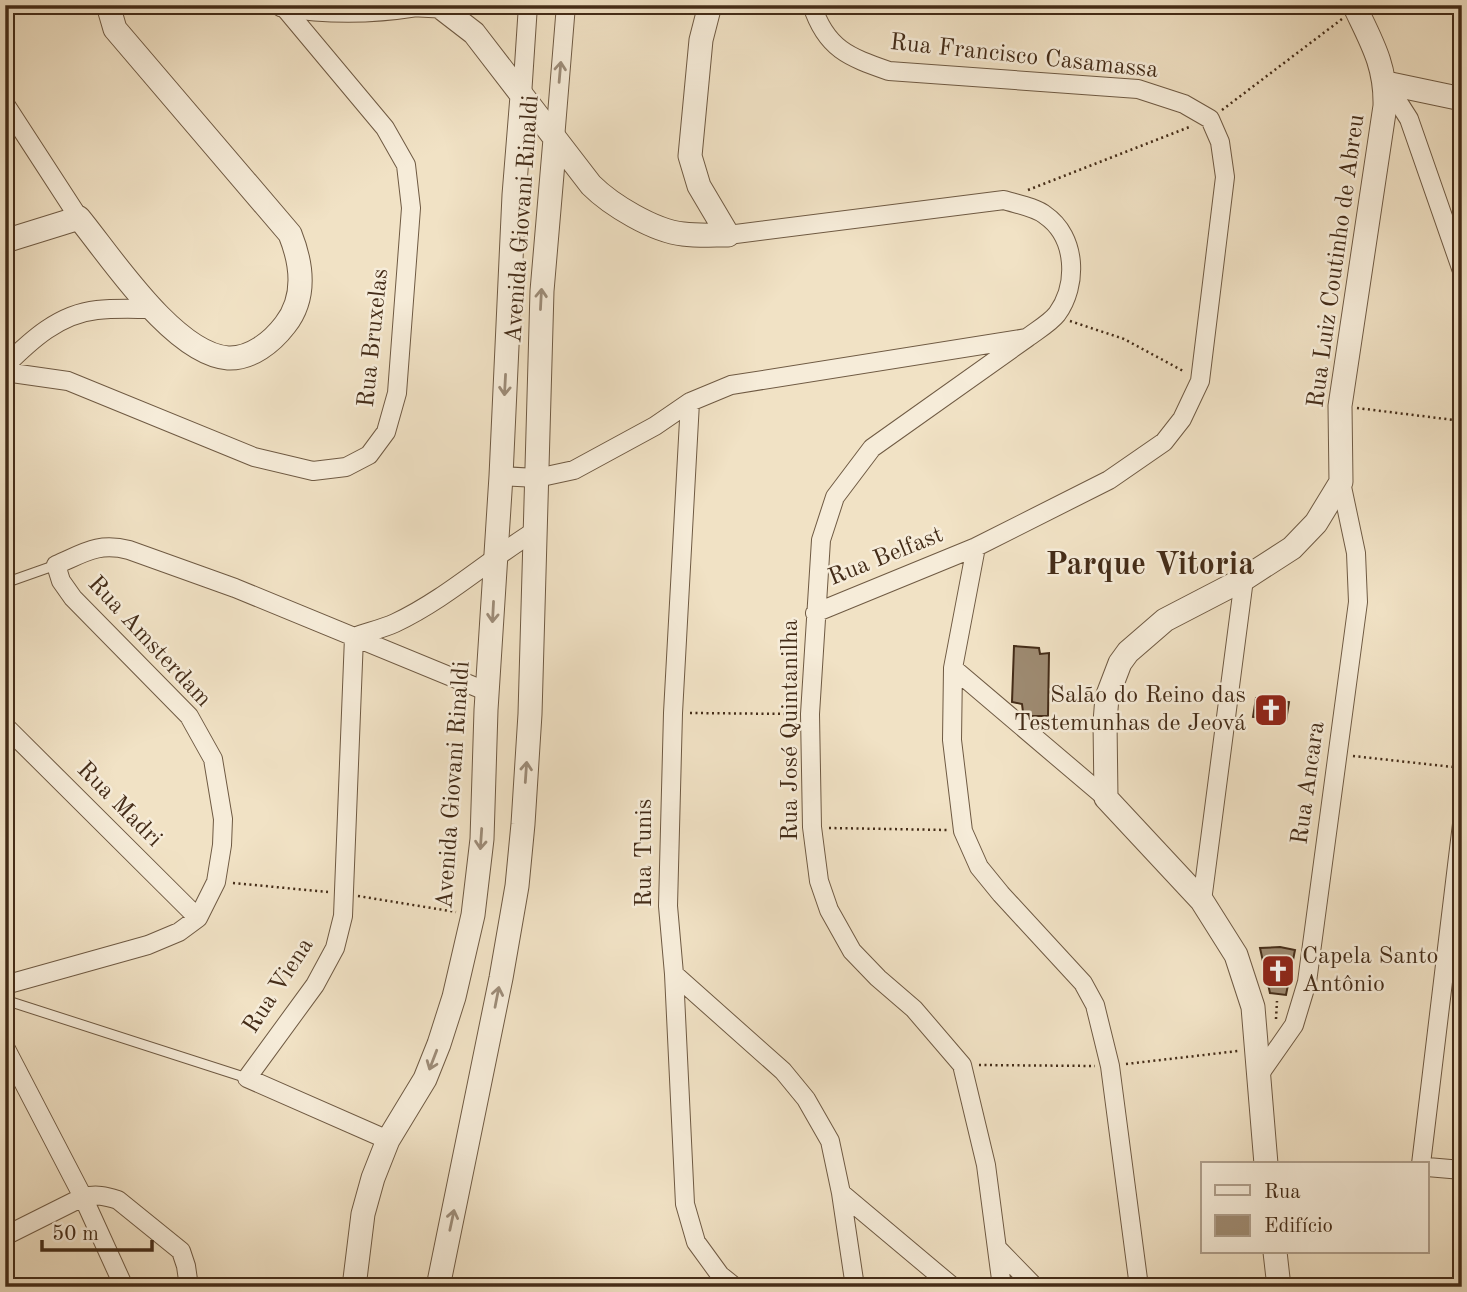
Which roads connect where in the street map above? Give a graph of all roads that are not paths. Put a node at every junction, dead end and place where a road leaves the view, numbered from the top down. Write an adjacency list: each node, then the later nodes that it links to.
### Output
1 (108, 5): 19 (street)
2 (416, 5): 7 (street); 10 (street)
3 (528, 5): 10 (street, Avenida Giovani Rinaldi)
4 (566, 5): 13 (street, Avenida Giovani Rinaldi, one-way to 4)
5 (710, 5): 16 (street)
6 (812, 5): 27 (street, Rua Francisco Casamassa)
7 (282, 6): 21 (street, Rua Bruxelas)
8 (1355, 7): 9 (street, Rua Luiz Coutinho de Abreu)
9 (1386, 83): 11 (street); 18 (street); 25 (street, Rua Luiz Coutinho de Abreu)
10 (522, 96): 13 (street); 23 (street, Avenida Giovani Rinaldi, one-way to 23)
11 (1462, 99)
12 (5, 104): 15 (street)
13 (555, 139): 14 (street, Avenida Giovani Rinaldi)
14 (562, 164): 16 (street); 24 (street, Avenida Giovani Rinaldi, one-way to 14)
15 (79, 218): 17 (street); 19 (street)
16 (728, 235): 20 (street, Rua José Quintanilha)
17 (5, 241)
18 (1462, 271)
19 (152, 309): 21 (street)
20 (1027, 338): 22 (street); 32 (street, Rua José Quintanilha)
21 (5, 369)
22 (690, 402): 24 (street); 41 (street, Rua Tunis)
23 (501, 476): 24 (street); 28 (street, Avenida Giovani Rinaldi)
24 (537, 478): 26 (street, Avenida Giovani Rinaldi)
25 (1341, 482): 30 (street); 46 (street, Rua Ancara)
26 (535, 531): 28 (street); 60 (street, Avenida Giovani Rinaldi, one-way to 26)
27 (976, 547): 32 (street, Rua Belfast); 34 (street)
28 (496, 555): 33 (street); 35 (street, Avenida Giovani Rinaldi, one-way to 35)
29 (56, 565): 31 (lane); 33 (street, Rua Amsterdam); 40 (street, Rua Amsterdam)
30 (1244, 579): 37 (street); 39 (street)
31 (5, 583)
32 (815, 612): 55 (street, Rua José Quintanilha)
33 (354, 637): 35 (street, Rua Amsterdam); 45 (street, Rua Viena)
34 (953, 667): 37 (street); 66 (street)
35 (488, 692): 47 (street, Avenida Giovani Rinaldi, one-way to 47)
36 (5, 726): 40 (street, Rua Madri)
37 (1106, 798): 39 (street)
38 (1462, 824): 49 (street)
39 (1202, 901): 46 (street)
40 (198, 918): 42 (street)
41 (674, 974): 52 (street); 61 (street, Rua Tunis)
42 (5, 985)
43 (5, 1000): 45 (lane)
44 (5, 1047): 53 (street)
45 (247, 1078): 47 (street)
46 (1257, 1078): 48 (street)
47 (388, 1140): 59 (street, Avenida Giovani Rinaldi)
48 (1266, 1162)
49 (1420, 1162)
50 (1428, 1167): 51 (street)
51 (1462, 1170)
52 (841, 1194): 62 (street); 63 (street)
53 (83, 1197): 54 (street); 57 (street); 58 (street)
54 (5, 1236)
55 (999, 1250): 64 (street, Rua José Quintanilha); 65 (street)
56 (1280, 1256): 67 (street)
57 (124, 1287)
58 (189, 1287)
59 (354, 1287)
60 (438, 1287)
61 (735, 1287)
62 (855, 1287)
63 (953, 1287)
64 (1002, 1287)
65 (1035, 1287)
66 (1139, 1287)
67 (1279, 1287)

